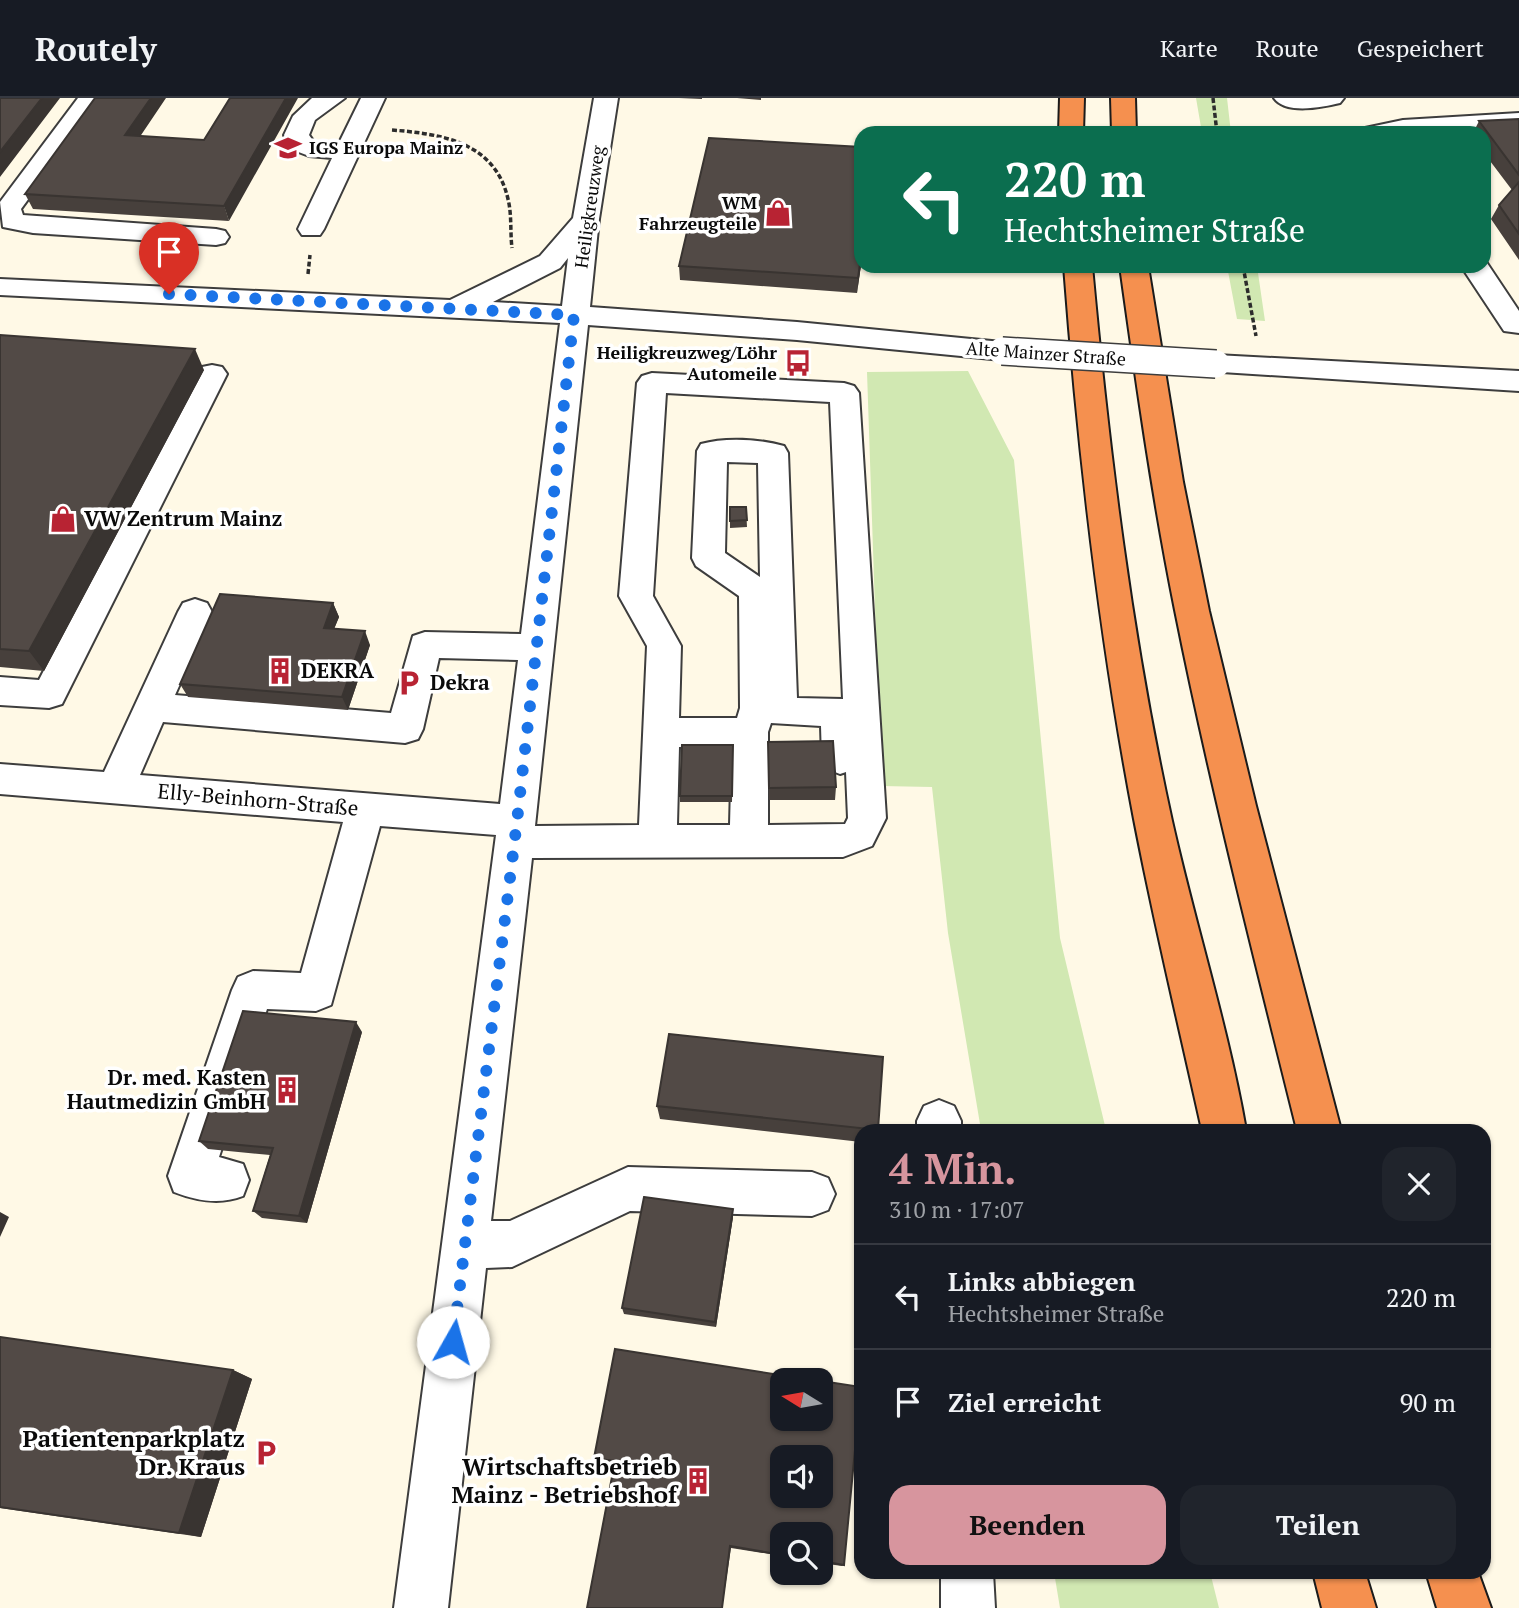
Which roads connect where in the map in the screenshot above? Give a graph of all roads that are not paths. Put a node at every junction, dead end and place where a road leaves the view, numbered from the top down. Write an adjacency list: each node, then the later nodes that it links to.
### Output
1 (90, 98): 16 (street)
2 (333, 98): 13 (street)
3 (365, 98): 13 (street)
4 (606, 98): 14 (street, Heiligkreuzweg)
5 (1072, 98): 10 (highway)
6 (1123, 98): 11 (highway)
7 (1332, 98): 8 (street)
8 (1289, 100)
9 (1519, 120): 12 (street)
10 (1071, 126)
11 (1125, 126)
12 (1420, 126)
13 (348, 151): 15 (street)
14 (586, 219): 21 (street); 22 (street, Heiligkreuzweg)
15 (310, 229)
16 (216, 237)
17 (1079, 273): 39 (highway)
18 (1135, 273): 40 (highway)
19 (1480, 273): 23 (street)
20 (0, 287): 21 (street, Alte Mainzer Straße)
21 (453, 309): 22 (street, Alte Mainzer Straße)
22 (574, 315): 25 (street, Alte Mainzer Straße, bridge); 27 (street, Heiligkreuzweg)
23 (1514, 325)
24 (212, 374): 28 (street)
25 (1519, 380)
26 (195, 612): 29 (street)
27 (536, 647): 29 (street); 35 (street, Heiligkreuzweg)
28 (0, 691)
29 (152, 707): 33 (street)
30 (660, 733): 31 (street); 36 (street); 37 (street)
31 (750, 733): 36 (street); 38 (street)
32 (0, 779): 33 (street, Elly-Beinhorn-Straße)
33 (115, 789): 34 (street, Elly-Beinhorn-Straße)
34 (366, 808): 35 (street, Elly-Beinhorn-Straße); 41 (street)
35 (515, 832): 37 (street, Elly-Beinhorn-Straße); 43 (street, Heiligkreuzweg)
36 (843, 841): 38 (street, Elly-Beinhorn-Straße)
37 (668, 842): 38 (street, Elly-Beinhorn-Straße)
38 (749, 842)
39 (1223, 1124)
40 (1317, 1124)
41 (227, 1180)
42 (812, 1194): 43 (street)
43 (464, 1245): 47 (street, Heiligkreuzweg)
44 (967, 1579): 48 (street)
45 (1341, 1579): 49 (highway)
46 (1454, 1579): 50 (highway)
47 (421, 1608)
48 (968, 1608)
49 (1349, 1608)
50 (1464, 1608)

